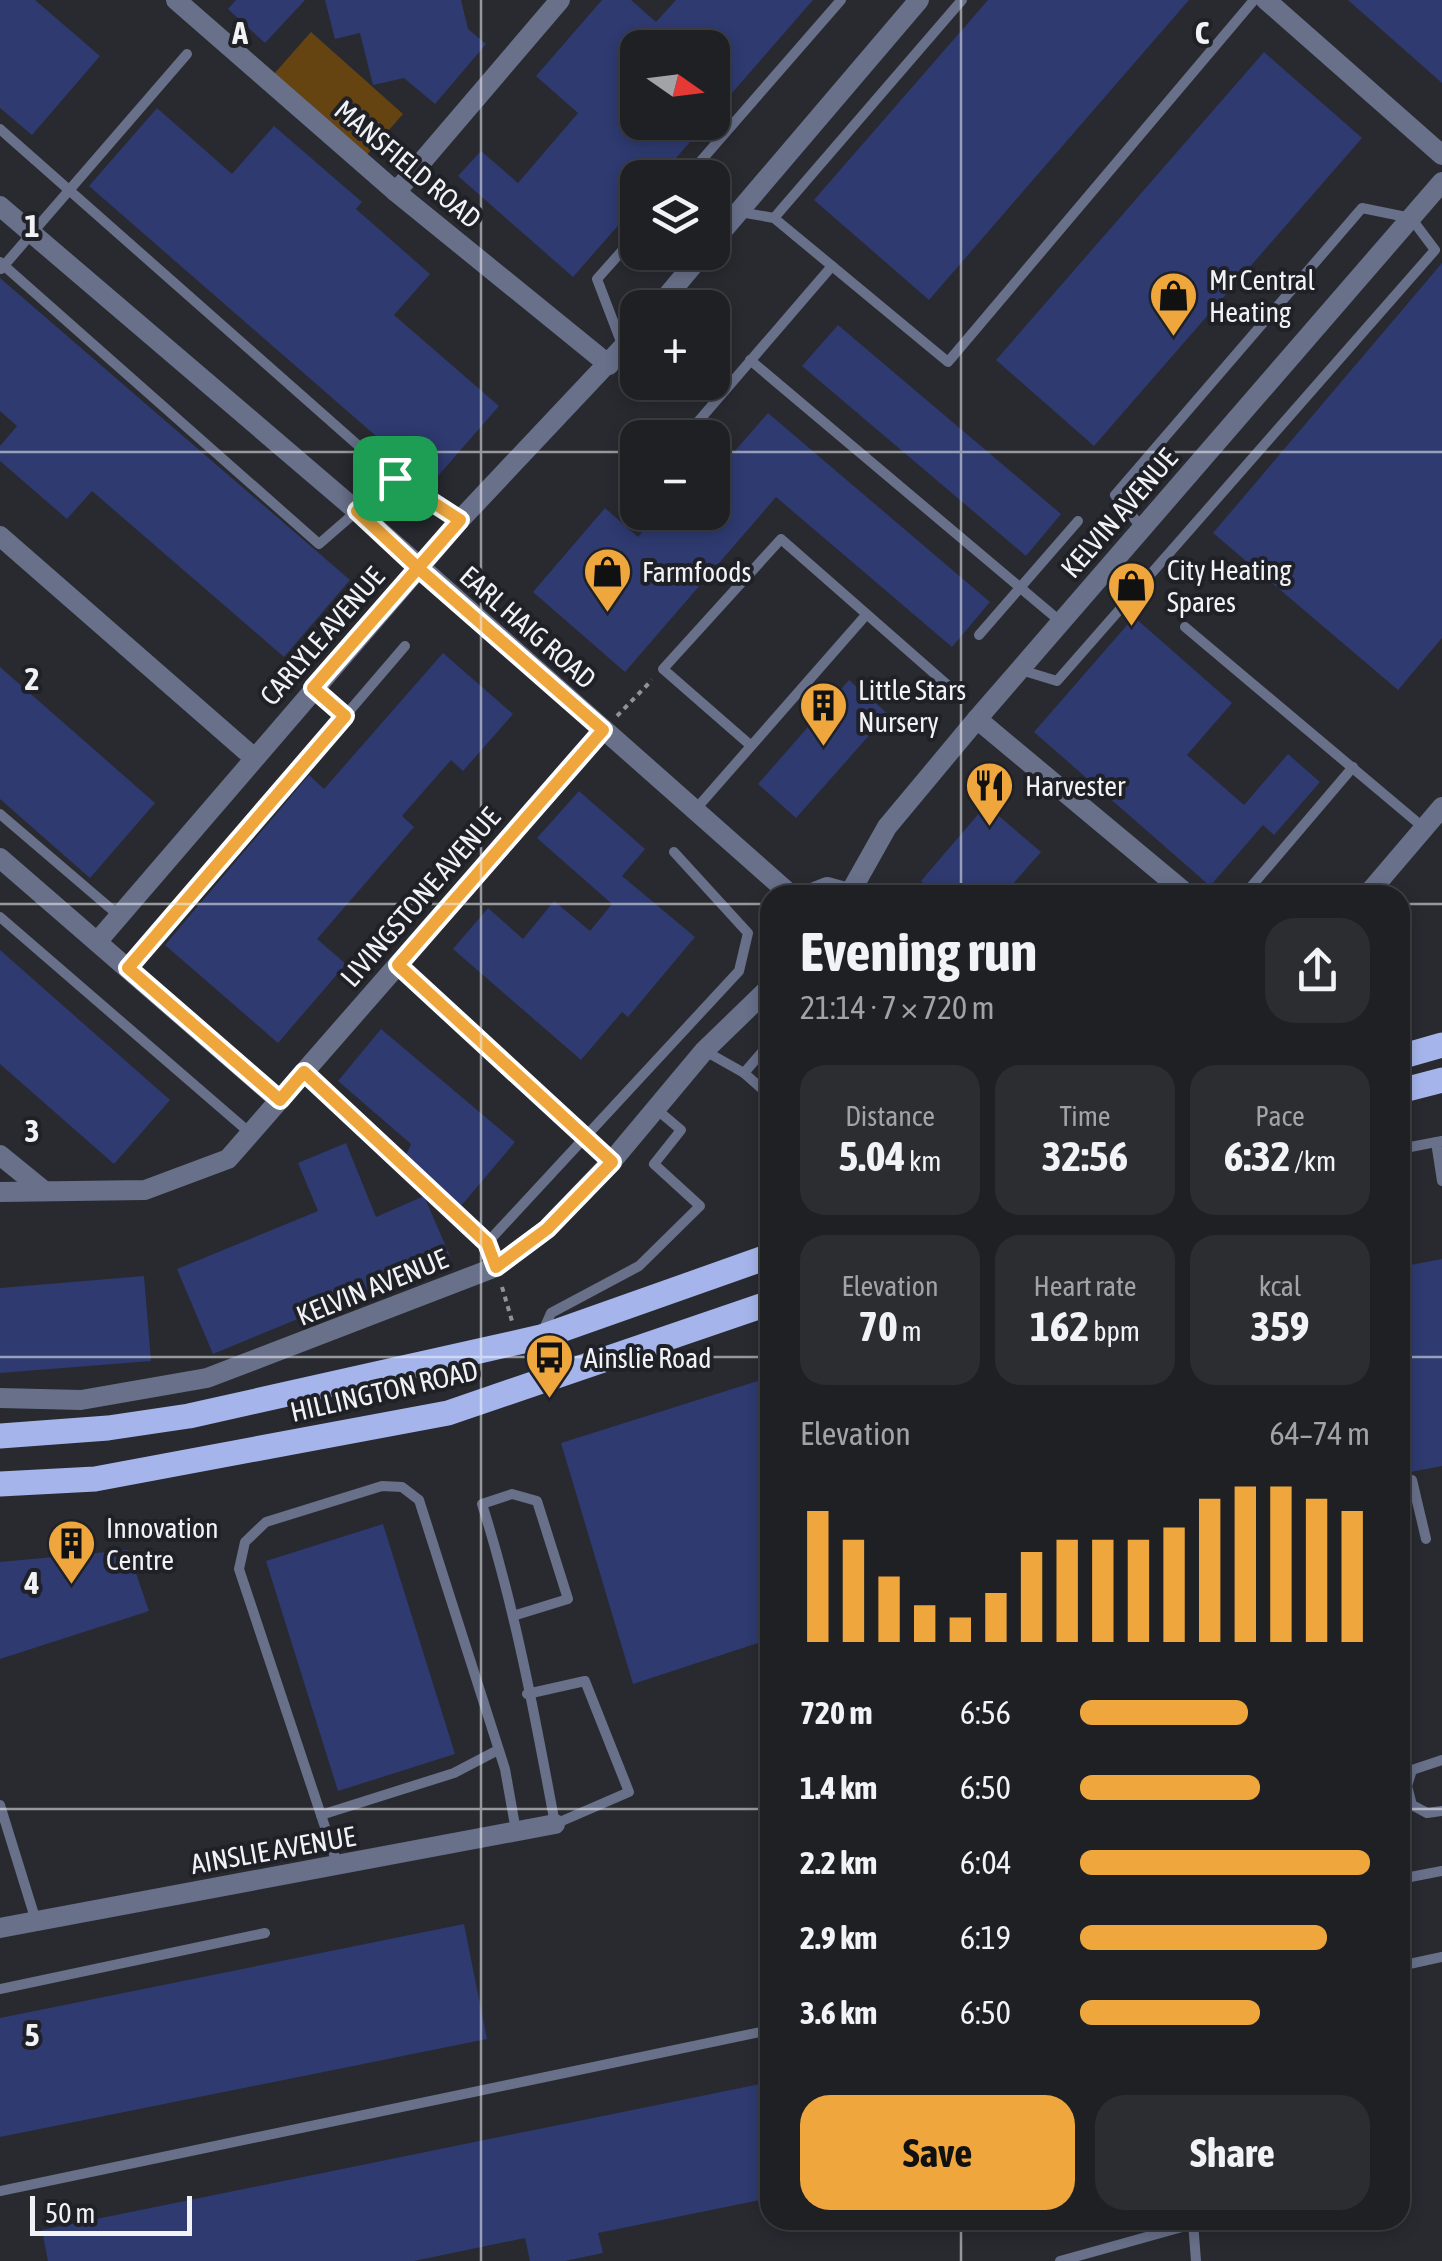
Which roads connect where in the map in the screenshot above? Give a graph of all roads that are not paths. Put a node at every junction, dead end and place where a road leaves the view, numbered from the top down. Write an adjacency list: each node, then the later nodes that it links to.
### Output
1 (176, 0): 14 (street, MANSFIELD ROAD)
2 (560, 0): 14 (street)
3 (841, 0): 11 (lane)
4 (919, 0): 16 (street)
5 (962, 0): 17 (lane)
6 (1254, 0): 23 (lane)
7 (1266, 0): 10 (street)
8 (187, 54): 13 (lane)
9 (0, 129): 13 (lane)
10 (1442, 155)
11 (702, 160)
12 (1442, 182): 18 (street, KELVIN AVENUE)
13 (67, 192): 20 (lane); 31 (lane)
14 (396, 192): 29 (street, MANSFIELD ROAD)
15 (0, 206): 20 (street, EARL HAIG ROAD)
16 (739, 212): 17 (lane); 19 (street)
17 (774, 218): 23 (lane)
18 (1412, 218): 35 (street, KELVIN AVENUE); 35 (lane); 39 (lane)
19 (730, 222)
20 (32, 234): 22 (lane); 32 (street, EARL HAIG ROAD)
21 (620, 253): 26 (lane)
22 (2, 266): 32 (lane)
23 (832, 266): 28 (lane)
24 (689, 270): 25 (street)
25 (672, 290)
26 (620, 340)
27 (620, 352): 29 (street, CARLYLE AVENUE)
28 (750, 360): 30 (lane); 40 (lane)
29 (609, 365): 33 (street, CARLYLE AVENUE)
30 (699, 420)
31 (395, 478): 32 (lane); 33 (lane)
32 (357, 511): 38 (street, EARL HAIG ROAD)
33 (460, 520): 38 (street, CARLYLE AVENUE)
34 (1078, 521): 40 (lane)
35 (1142, 528): 37 (street, KELVIN AVENUE)
36 (0, 536): 53 (street)
37 (1115, 560): 39 (lane); 42 (street, KELVIN AVENUE)
38 (418, 568): 47 (street, CARLYLE AVENUE); 51 (street, EARL HAIG ROAD)
39 (1141, 585): 46 (lane)
40 (1020, 587): 42 (lane); 44 (lane)
41 (866, 615): 48 (lane); 52 (lane); 52 (lane)
42 (1062, 622): 46 (street, KELVIN AVENUE)
43 (1185, 627): 54 (lane)
44 (979, 635)
45 (405, 646): 49 (lane)
46 (1020, 670): 50 (street, KELVIN AVENUE)
47 (313, 688): 49 (lane); 53 (street, CARLYLE AVENUE)
48 (952, 688)
49 (345, 716): 70 (lane)
50 (977, 720): 62 (street, KELVIN AVENUE); 63 (street)
51 (603, 730): 56 (street, EARL HAIG ROAD); 69 (street, LIVINGSTONE AVENUE)
52 (749, 744): 56 (lane)
53 (252, 757): 66 (street, CARLYLE AVENUE)
54 (1352, 768): 58 (lane); 64 (lane)
55 (1442, 807): 58 (street)
56 (696, 810): 61 (street, EARL HAIG ROAD)
57 (0, 814): 66 (lane)
58 (1424, 828): 65 (street)
59 (674, 852): 84 (lane)
60 (0, 858): 68 (street)
61 (780, 885)
62 (858, 885)
63 (1172, 885)
64 (1253, 885)
65 (1376, 885)
66 (118, 914): 68 (street, CARLYLE AVENUE)
67 (0, 917): 83 (lane)
68 (97, 942): 70 (street)
69 (398, 965): 76 (street, LIVINGSTONE AVENUE); 84 (lane)
70 (128, 968): 81 (street)
71 (760, 997): 73 (street, KELVIN AVENUE)
72 (1442, 1045): 74 (main road)
73 (704, 1051): 77 (lane); 82 (street, KELVIN AVENUE)
74 (1410, 1053)
75 (760, 1055): 77 (lane)
76 (304, 1072): 81 (street, LIVINGSTONE AVENUE); 92 (lane)
77 (744, 1073): 79 (lane)
78 (1442, 1080): 80 (main road)
79 (760, 1087)
80 (1410, 1088)
81 (280, 1100): 83 (street, LIVINGSTONE AVENUE)
82 (654, 1108): 88 (street, KELVIN AVENUE); 96 (lane)
83 (250, 1133): 90 (street, LIVINGSTONE AVENUE)
84 (585, 1137): 88 (lane); 92 (lane)
85 (1439, 1141): 86 (lane); 89 (lane)
86 (1410, 1147)
87 (0, 1155): 90 (street)
88 (612, 1162): 94 (street, KELVIN AVENUE)
89 (1442, 1181)
90 (44, 1190): 91 (street, LIVINGSTONE AVENUE)
91 (0, 1192)
92 (487, 1243): 94 (lane)
93 (760, 1260): 96 (main road, HILLINGTON ROAD)
94 (496, 1267): 97 (street, KELVIN AVENUE)
95 (760, 1306): 100 (main road, HILLINGTON ROAD)
96 (540, 1337): 98 (main road, HILLINGTON ROAD)
97 (0, 1398)
98 (0, 1436)
99 (1412, 1480): 101 (lane)
100 (0, 1484)
101 (1426, 1539)
102 (516, 1615): 102 (lane); 103 (lane)
103 (527, 1694): 111 (lane); 111 (lane)
104 (498, 1750): 110 (lane); 110 (lane); 112 (lane)
105 (1442, 1760): 106 (lane)
106 (1410, 1774)
107 (1410, 1800): 109 (lane)
108 (0, 1805): 116 (lane)
109 (1442, 1810)
110 (321, 1815): 113 (lane)
111 (556, 1824): 112 (street, AINSLIE AVENUE)
112 (516, 1832): 113 (street, AINSLIE AVENUE)
113 (338, 1866): 116 (street, AINSLIE AVENUE)
114 (1442, 1870): 115 (lane)
115 (1410, 1877)
116 (36, 1921): 117 (street, AINSLIE AVENUE)
117 (0, 1928)
118 (265, 1933): 121 (lane)
119 (1442, 1957): 120 (lane)
120 (1410, 1964)
121 (0, 1989)
122 (760, 2032): 123 (lane)
123 (0, 2190)
124 (1166, 2230): 126 (lane)
125 (1194, 2230): 127 (lane)
126 (1060, 2261)
127 (1196, 2261)

